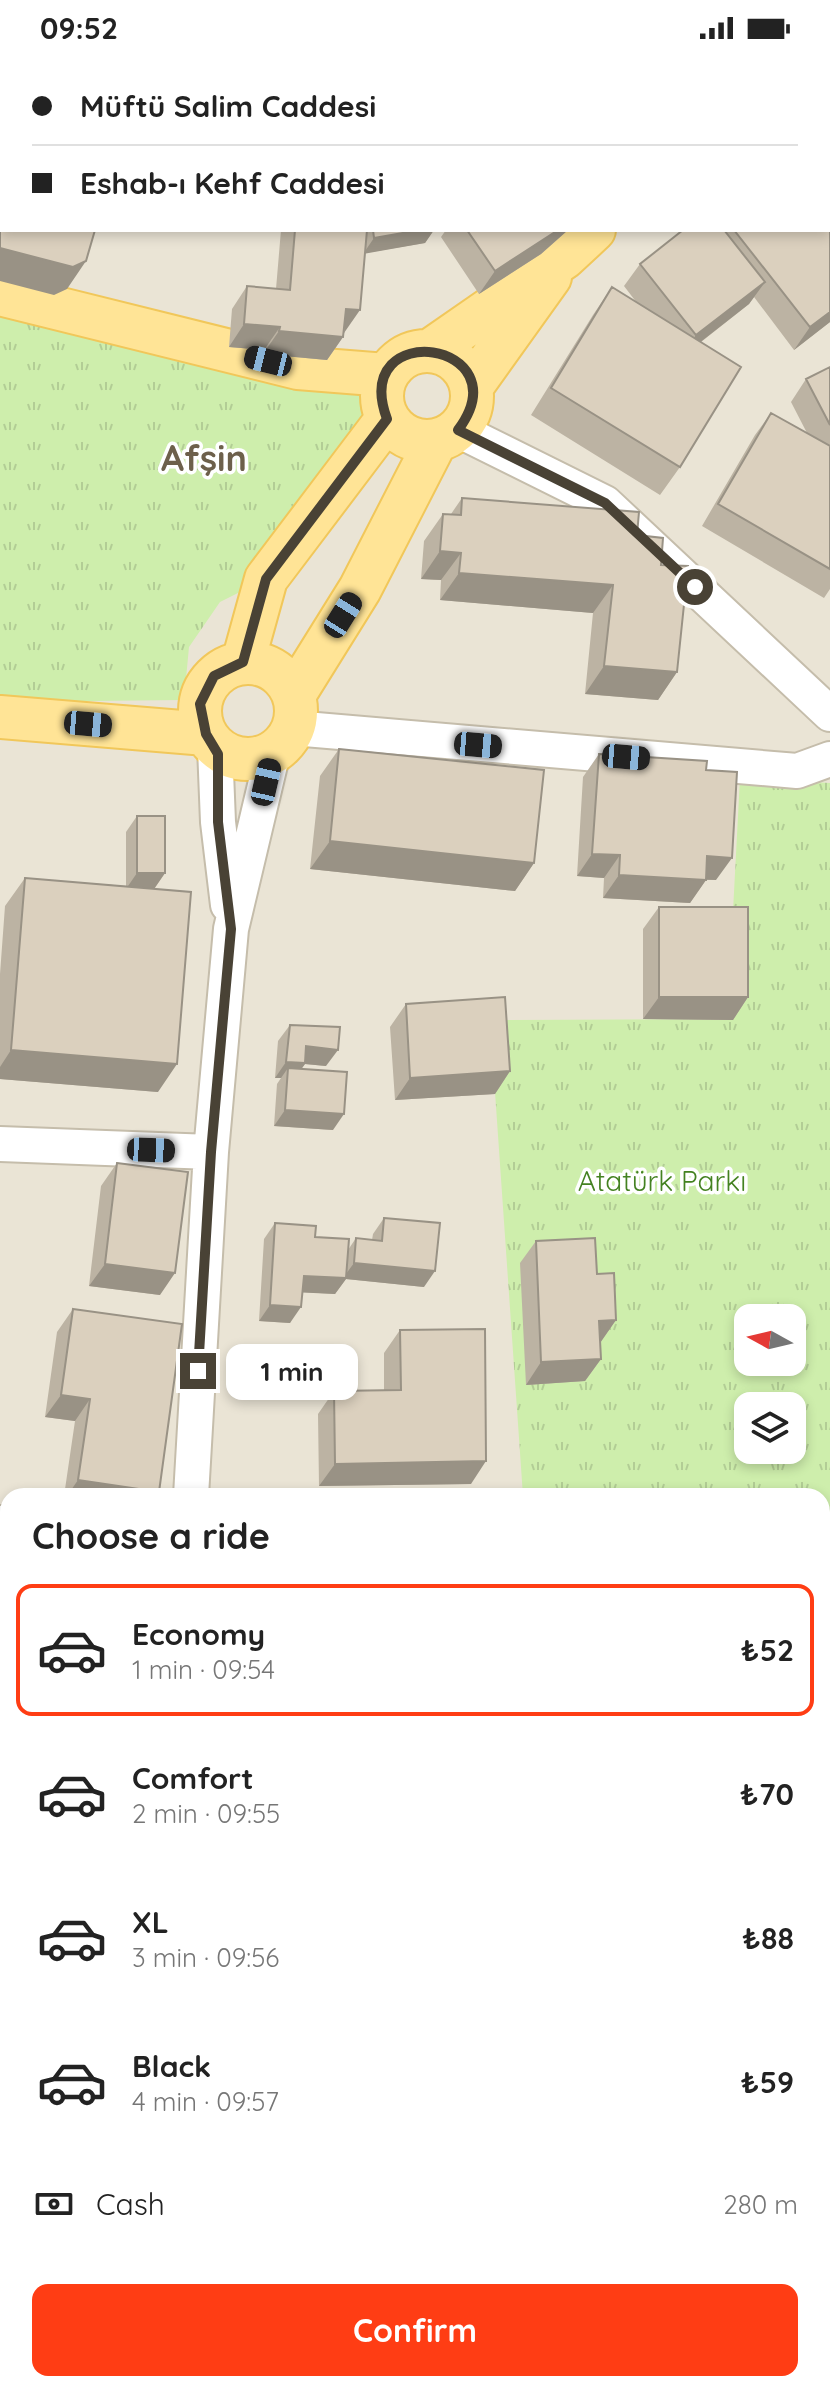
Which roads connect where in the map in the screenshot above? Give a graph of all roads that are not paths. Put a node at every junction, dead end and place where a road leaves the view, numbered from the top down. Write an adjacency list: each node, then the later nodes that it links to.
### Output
1 (580, 243): 3 (main road); 5 (main road)
2 (0, 294): 4 (main road)
3 (431, 350): 4 (main road); 5 (main road)
4 (386, 375): 6 (main road)
5 (472, 386): 7 (main road)
6 (387, 419): 7 (main road); 8 (main road)
7 (447, 435): 9 (street); 11 (main road)
8 (243, 662): 11 (main road); 12 (main road)
9 (830, 714)
10 (0, 717): 12 (main road)
11 (287, 725): 12 (main road); 13 (street); 14 (street)
12 (210, 740): 14 (street)
13 (830, 759)
14 (231, 929): 16 (street)
15 (0, 1144): 16 (street)
16 (211, 1152): 17 (street)
17 (191, 1488)

